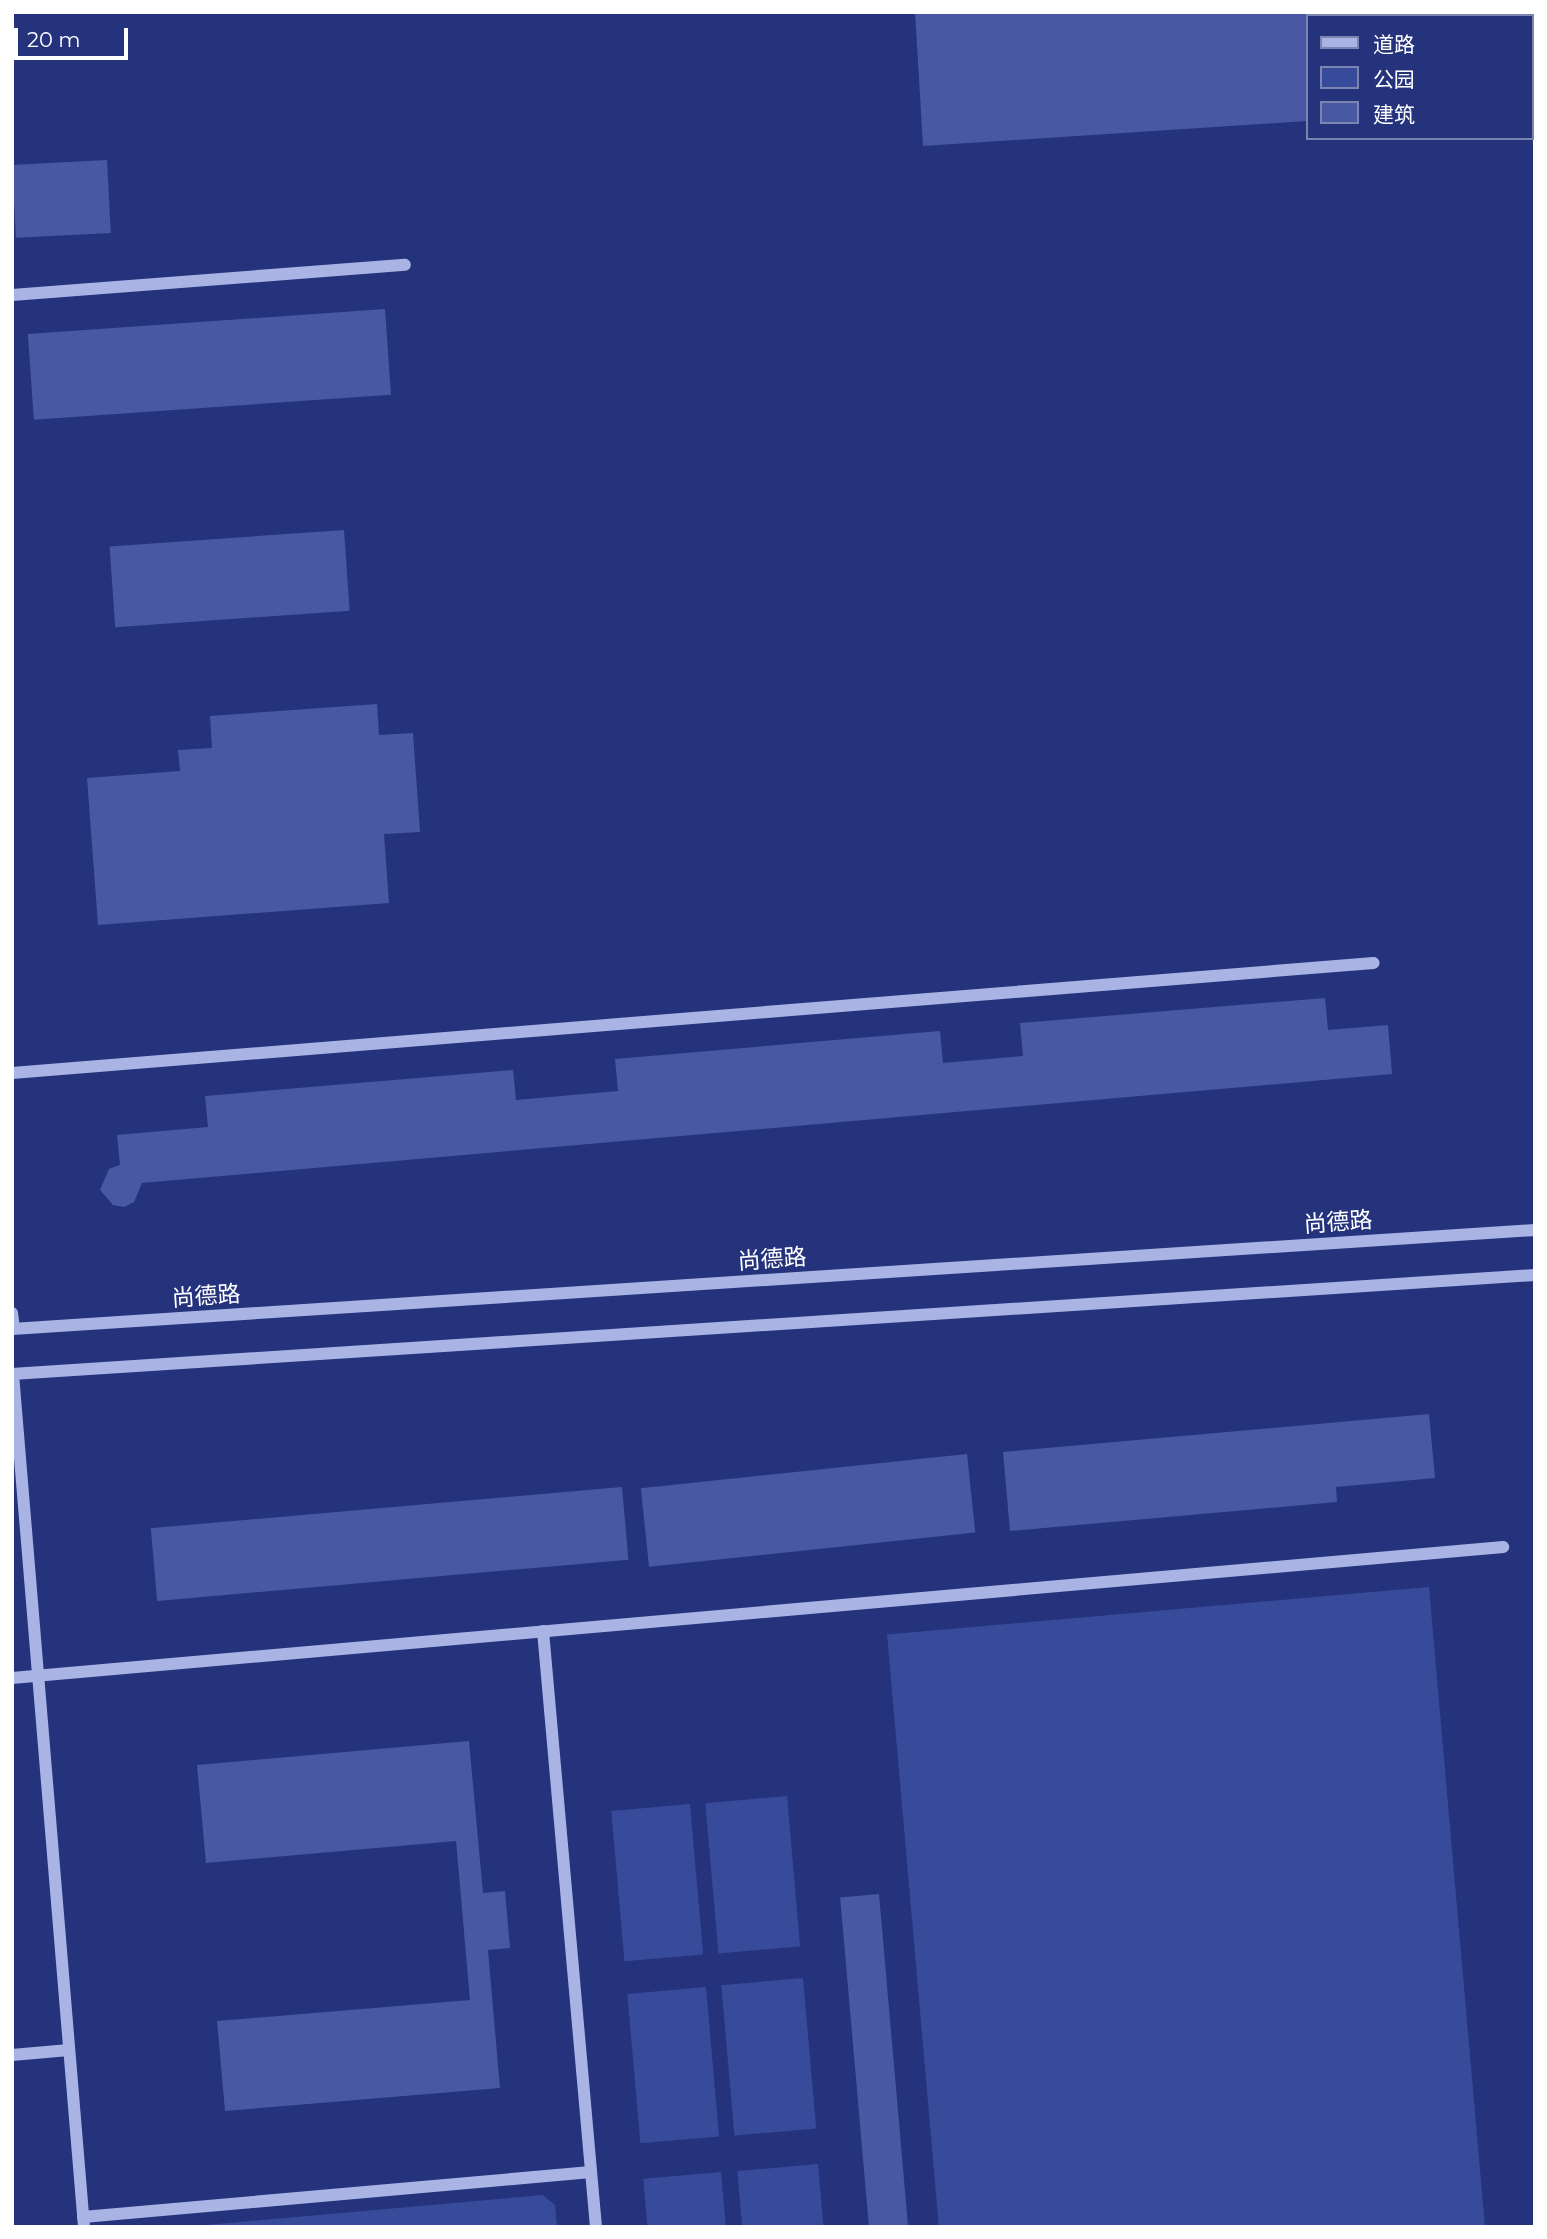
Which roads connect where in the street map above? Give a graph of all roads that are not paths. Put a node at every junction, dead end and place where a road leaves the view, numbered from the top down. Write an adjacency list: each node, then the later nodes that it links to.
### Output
1 (405, 265): 2 (street)
2 (12, 295)
3 (1374, 963): 4 (street)
4 (12, 1073)
5 (1535, 1230): 8 (street, 尚德路)
6 (1535, 1275): 9 (street)
7 (12, 1313): 8 (street)
8 (13, 1329)
9 (13, 1374): 12 (street)
10 (1503, 1547): 11 (street)
11 (543, 1631): 12 (street); 16 (street)
12 (38, 1676): 13 (street); 14 (street)
13 (12, 1678)
14 (69, 2050): 15 (street); 17 (street)
15 (12, 2055)
16 (591, 2172): 17 (street); 18 (street)
17 (84, 2222)
18 (596, 2227)

